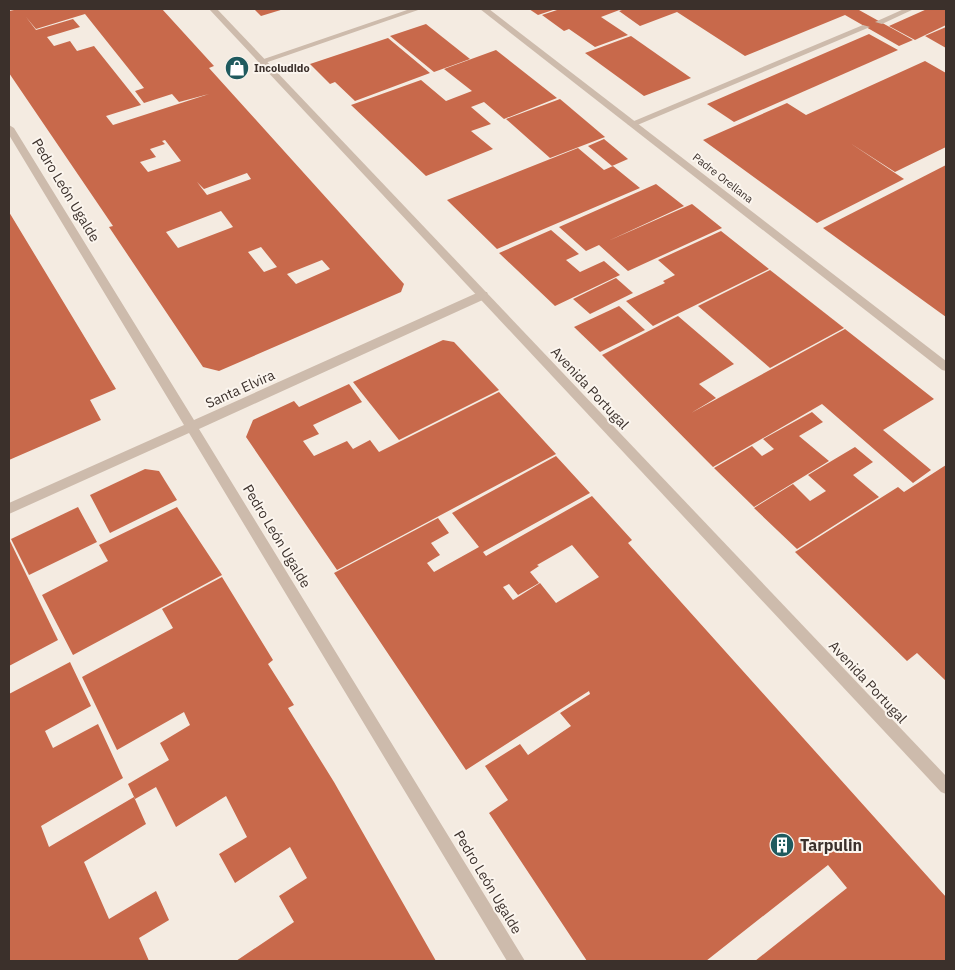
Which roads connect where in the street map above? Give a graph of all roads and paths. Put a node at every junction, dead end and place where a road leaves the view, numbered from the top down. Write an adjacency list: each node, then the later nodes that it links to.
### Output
1 (213, 9): 7 (street, Avenida Portugal)
2 (417, 9): 7 (street)
3 (484, 9): 8 (street, Padre Orellana)
4 (910, 9): 5 (street)
5 (879, 22)
6 (866, 27): 8 (street)
7 (262, 61): 10 (street, Avenida Portugal)
8 (632, 124): 11 (street, Padre Orellana)
9 (9, 128): 12 (street, Pedro León Ugalde)
10 (483, 296): 12 (street, Santa Elvira); 14 (street, Avenida Portugal)
11 (946, 367)
12 (191, 427): 13 (street, Santa Elvira); 15 (street, Pedro León Ugalde)
13 (9, 509)
14 (946, 787)
15 (517, 961)

